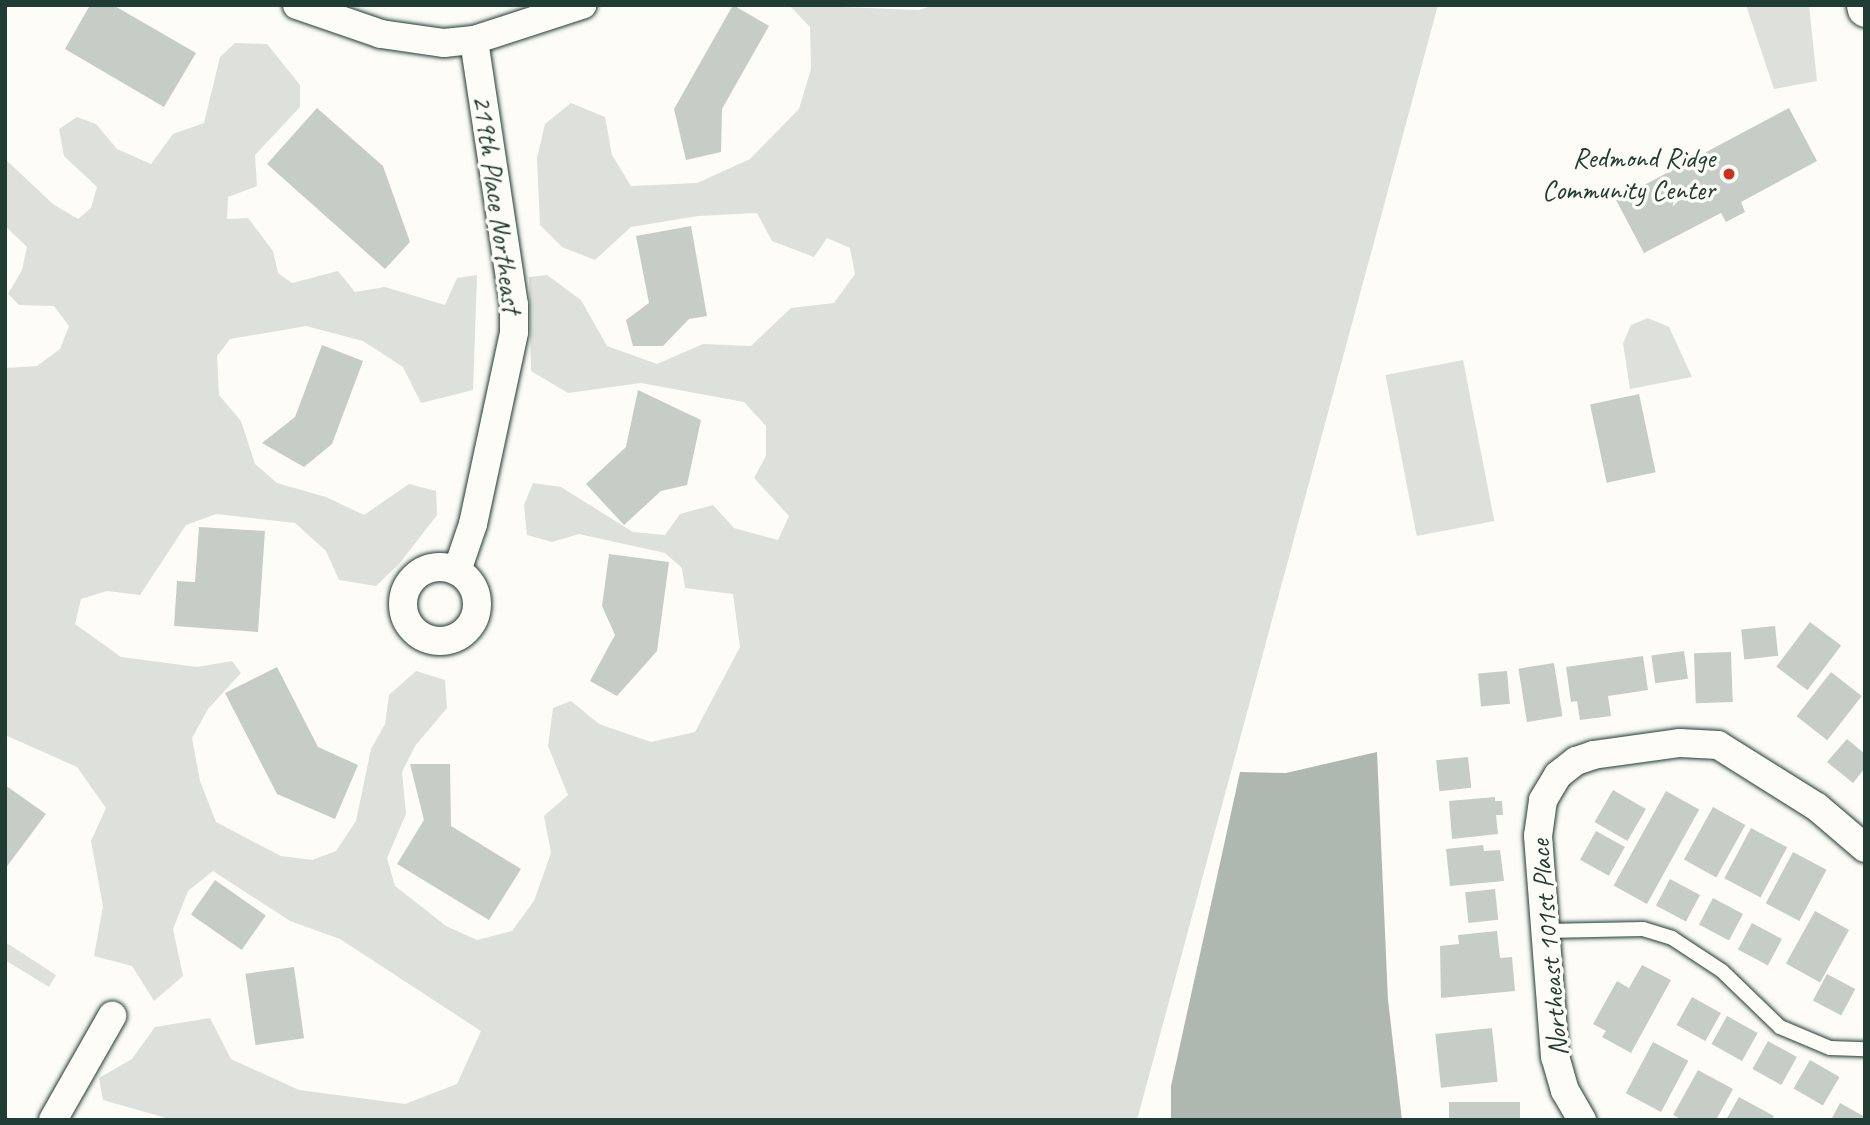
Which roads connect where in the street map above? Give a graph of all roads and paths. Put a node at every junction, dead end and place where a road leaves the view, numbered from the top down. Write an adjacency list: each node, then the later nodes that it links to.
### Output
1 (298, 5): 3 (street)
2 (582, 5): 3 (street)
3 (474, 40): 4 (street, 219th Place Northeast)
4 (457, 571)
5 (1865, 848): 6 (street, Northeast 101st Place)
6 (1546, 931): 8 (lane); 10 (street, Northeast 101st Place)
7 (111, 1016): 9 (street)
8 (1865, 1049)
9 (53, 1120)
10 (1582, 1120)

